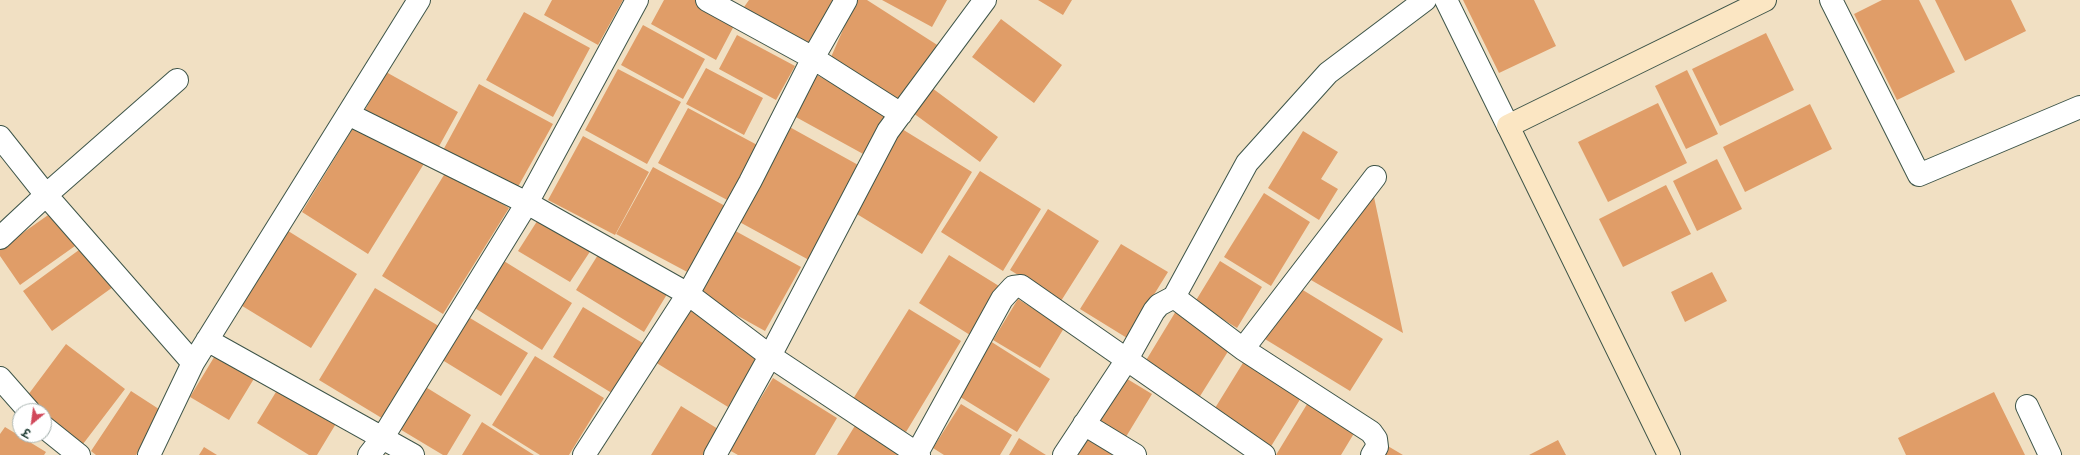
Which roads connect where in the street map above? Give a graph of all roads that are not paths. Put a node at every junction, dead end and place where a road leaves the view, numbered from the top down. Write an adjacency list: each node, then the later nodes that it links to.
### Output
1 (419, 0): 13 (street)
2 (637, 0): 19 (street)
3 (707, 0): 10 (street)
4 (846, 0): 10 (street)
5 (985, 0): 14 (street)
6 (1424, 0): 22 (street)
7 (1446, 0): 15 (street)
8 (1766, 0): 15 (street)
9 (1831, 0): 12 (street)
10 (813, 58): 14 (street); 21 (street)
11 (177, 80): 18 (street)
12 (2080, 107)
13 (348, 114): 19 (street); 23 (street)
14 (901, 114): 25 (street)
15 (1508, 126): 45 (street)
16 (0, 137): 18 (street)
17 (1375, 177): 24 (street)
18 (46, 195): 20 (street); 27 (street)
19 (527, 203): 21 (street); 33 (street)
20 (0, 238)
21 (688, 294): 25 (street); 38 (street)
22 (1174, 297): 24 (street); 26 (street)
23 (207, 340): 27 (street); 33 (street)
24 (1243, 348): 44 (street)
25 (770, 356): 39 (street); 40 (street)
26 (1126, 361): 31 (street); 40 (street); 43 (street)
27 (193, 363): 35 (street)
28 (0, 378): 29 (street)
29 (23, 403)
30 (2027, 406): 46 (street)
31 (1084, 424): 41 (street); 42 (street)
32 (52, 434): 34 (street)
33 (383, 437): 36 (street); 37 (street)
34 (80, 455)
35 (149, 455)
36 (369, 455)
37 (413, 455)
38 (584, 455)
39 (715, 455)
40 (917, 455)
41 (1064, 455)
42 (1135, 455)
43 (1264, 455)
44 (1372, 455)
45 (1669, 455)
46 (2050, 455)

